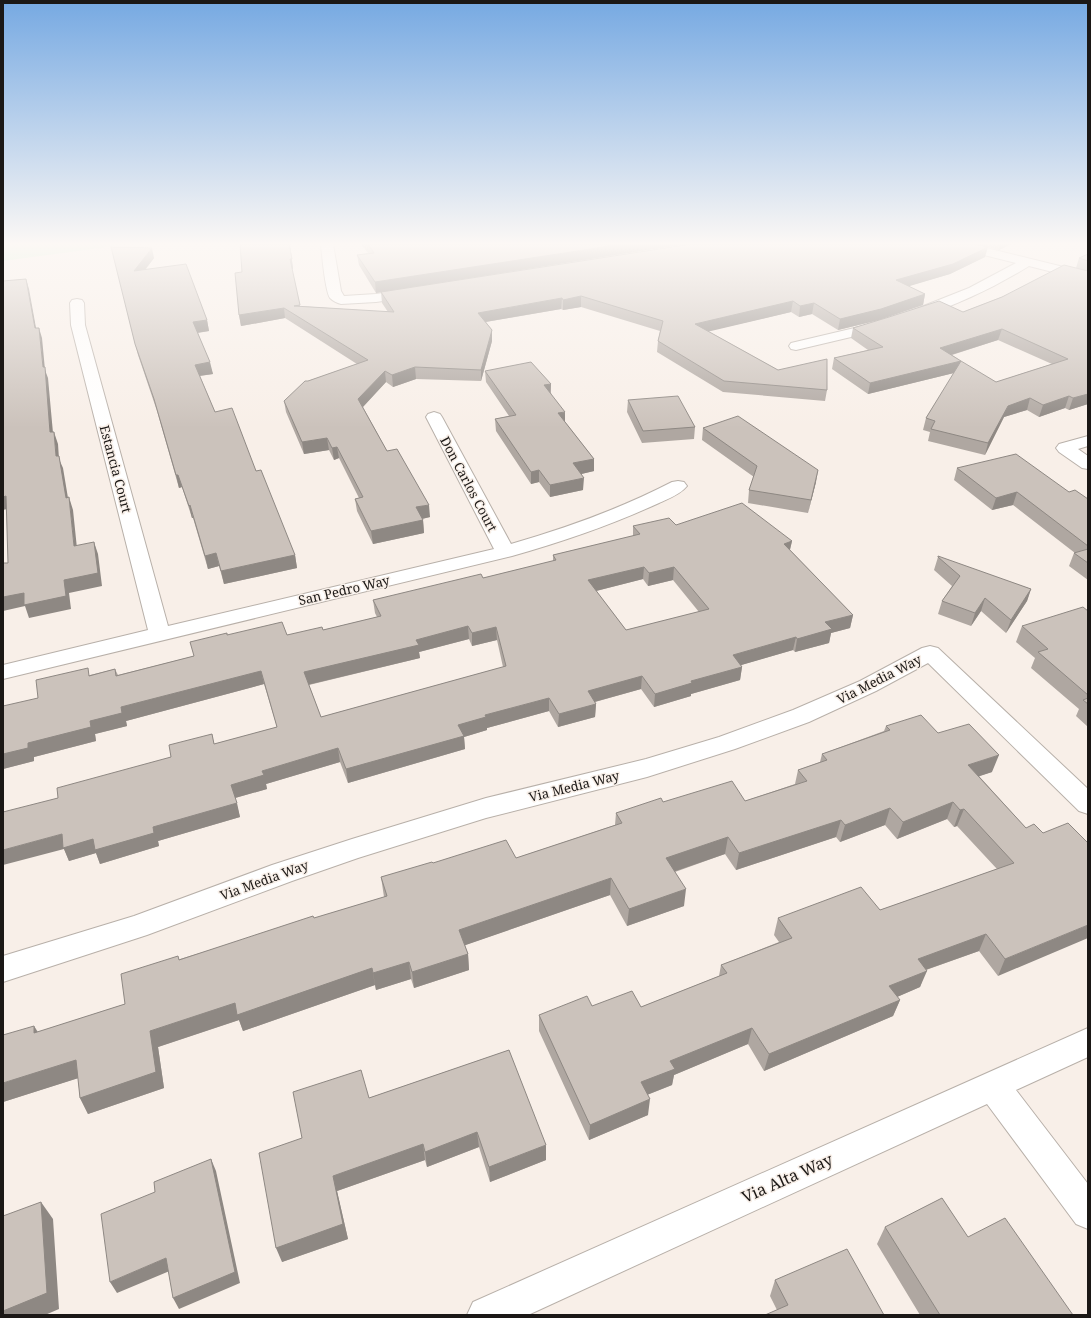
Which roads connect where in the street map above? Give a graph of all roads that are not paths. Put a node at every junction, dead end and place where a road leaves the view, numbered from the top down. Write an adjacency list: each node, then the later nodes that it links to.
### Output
1 (77, 306): 11 (street, Estancia Court)
2 (939, 306): 3 (street)
3 (906, 318)
4 (892, 322): 5 (street)
5 (796, 346)
6 (434, 417): 10 (street, Don Carlos Court)
7 (1088, 441): 8 (street)
8 (1088, 464)
9 (678, 486): 10 (street, San Pedro Way)
10 (504, 552): 11 (street, San Pedro Way)
11 (160, 634): 12 (street, San Pedro Way)
12 (3, 672)
13 (1088, 804): 14 (street, Via Media Way)
14 (3, 969)
15 (1088, 1042): 16 (street, Via Alta Way)
16 (992, 1085): 17 (street); 18 (street, Via Alta Way)
17 (1088, 1212)
18 (486, 1315)

